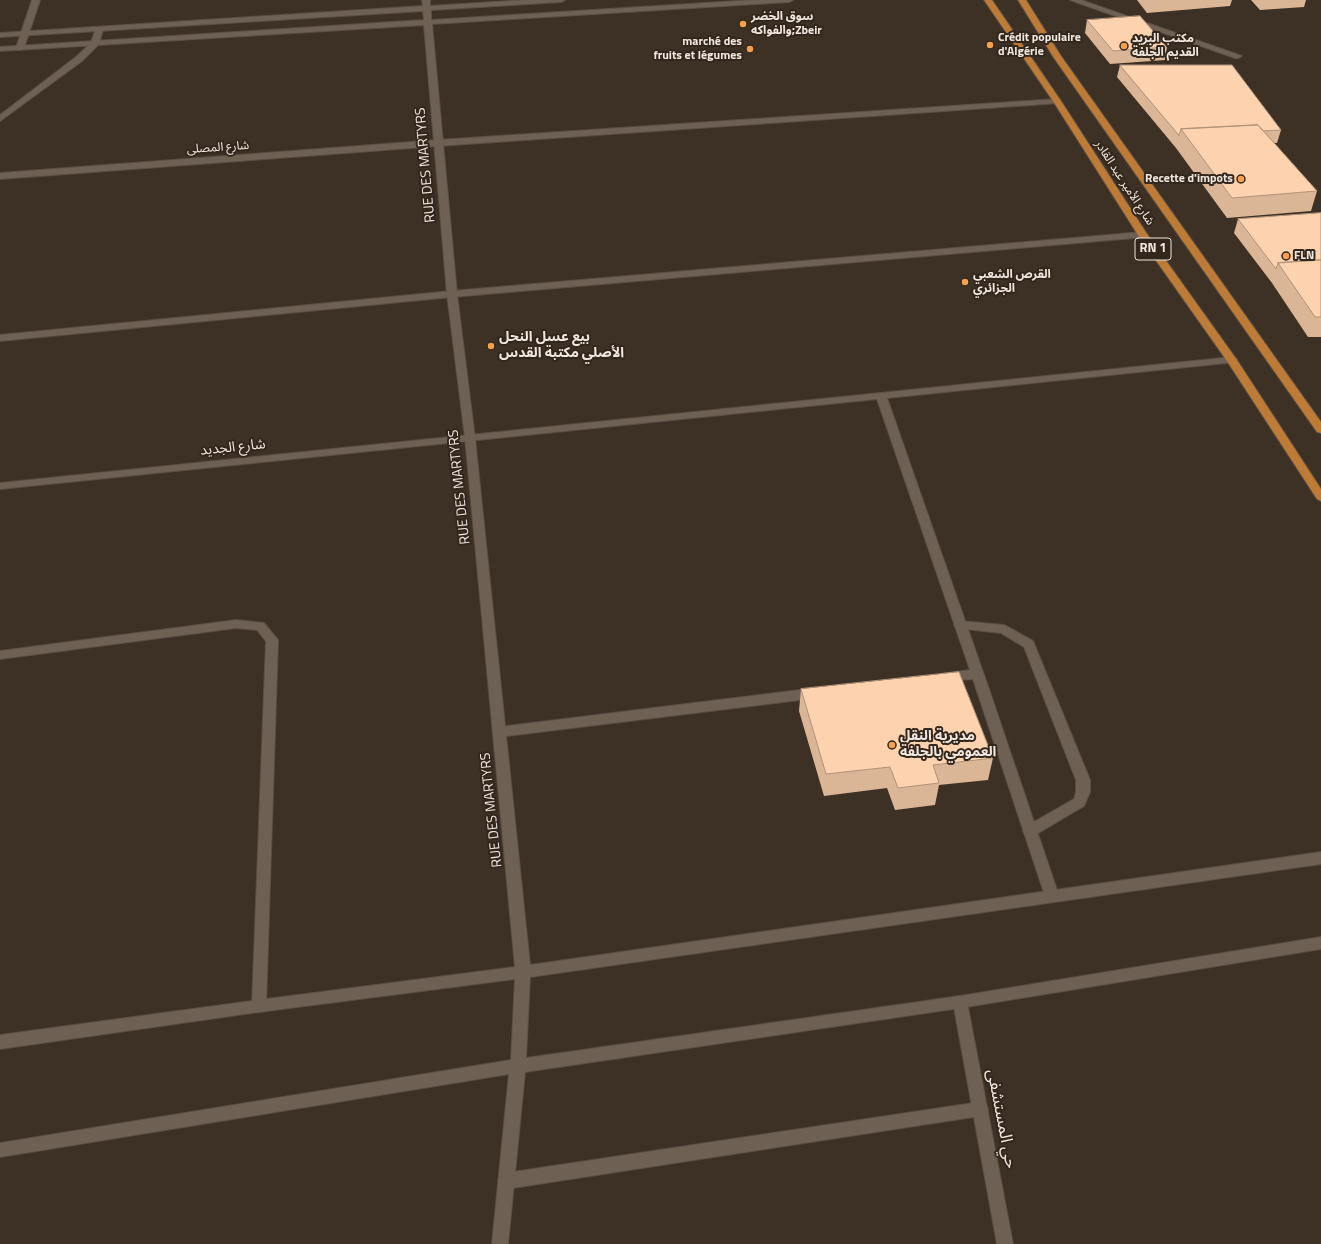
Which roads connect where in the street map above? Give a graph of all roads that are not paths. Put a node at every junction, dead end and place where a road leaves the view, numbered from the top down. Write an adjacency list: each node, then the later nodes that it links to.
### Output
1 (36, 0): 11 (street)
2 (561, 0): 8 (street)
3 (789, 0): 7 (street)
4 (988, 0): 17 (main road, شارع الأمير عبد القادر / RN 1)
5 (1022, 0): 26 (main road, شارع الأمير عبد القادر / RN 1)
6 (1074, 0): 16 (street)
7 (713, 2): 9 (street)
8 (427, 4): 9 (street, RUE DES MARTYRS); 10 (street)
9 (429, 22): 13 (street); 19 (street, RUE DES MARTYRS)
10 (99, 29): 11 (street); 13 (street)
11 (24, 34): 12 (street); 14 (street)
12 (0, 35)
13 (95, 44): 14 (street); 18 (street)
14 (20, 48): 15 (street)
15 (0, 49)
16 (1238, 56)
17 (1057, 101): 19 (street, شارع المصلى); 21 (main road, شارع الأمير عبد القادر / RN 1)
18 (0, 119)
19 (438, 143): 20 (street, شارع المصلى); 22 (street, RUE DES MARTYRS)
20 (0, 176)
21 (1143, 235): 22 (street); 24 (main road, شارع الأمير عبد القادر / RN 1)
22 (452, 294): 23 (street); 27 (street, RUE DES MARTYRS)
23 (0, 338)
24 (1232, 360): 25 (street, شارع الجديد); 29 (main road, شارع الأمير عبد القادر / RN 1)
25 (881, 396): 27 (street, شارع الجديد); 30 (street)
26 (1321, 430)
27 (470, 438): 28 (street, شارع الجديد); 35 (street, RUE DES MARTYRS)
28 (0, 486)
29 (1321, 497)
30 (960, 625): 32 (street); 36 (street)
31 (0, 655): 42 (street)
32 (977, 674): 33 (street); 36 (street)
33 (930, 679)
34 (829, 692): 35 (street)
35 (499, 732): 40 (street, RUE DES MARTYRS)
36 (1030, 831): 38 (street)
37 (1321, 858): 38 (street)
38 (1052, 896): 40 (street)
39 (1321, 943): 41 (street)
40 (524, 972): 42 (street); 44 (street, RUE DES MARTYRS)
41 (960, 1002): 44 (street); 45 (street, حي المستشفى)
42 (259, 1006): 43 (street)
43 (0, 1042)
44 (518, 1066): 46 (street); 47 (street, RUE DES MARTYRS)
45 (980, 1109): 47 (street); 49 (street, حي المستشفى)
46 (0, 1150)
47 (506, 1181): 48 (street, RUE DES MARTYRS)
48 (500, 1244)
49 (1005, 1244)

